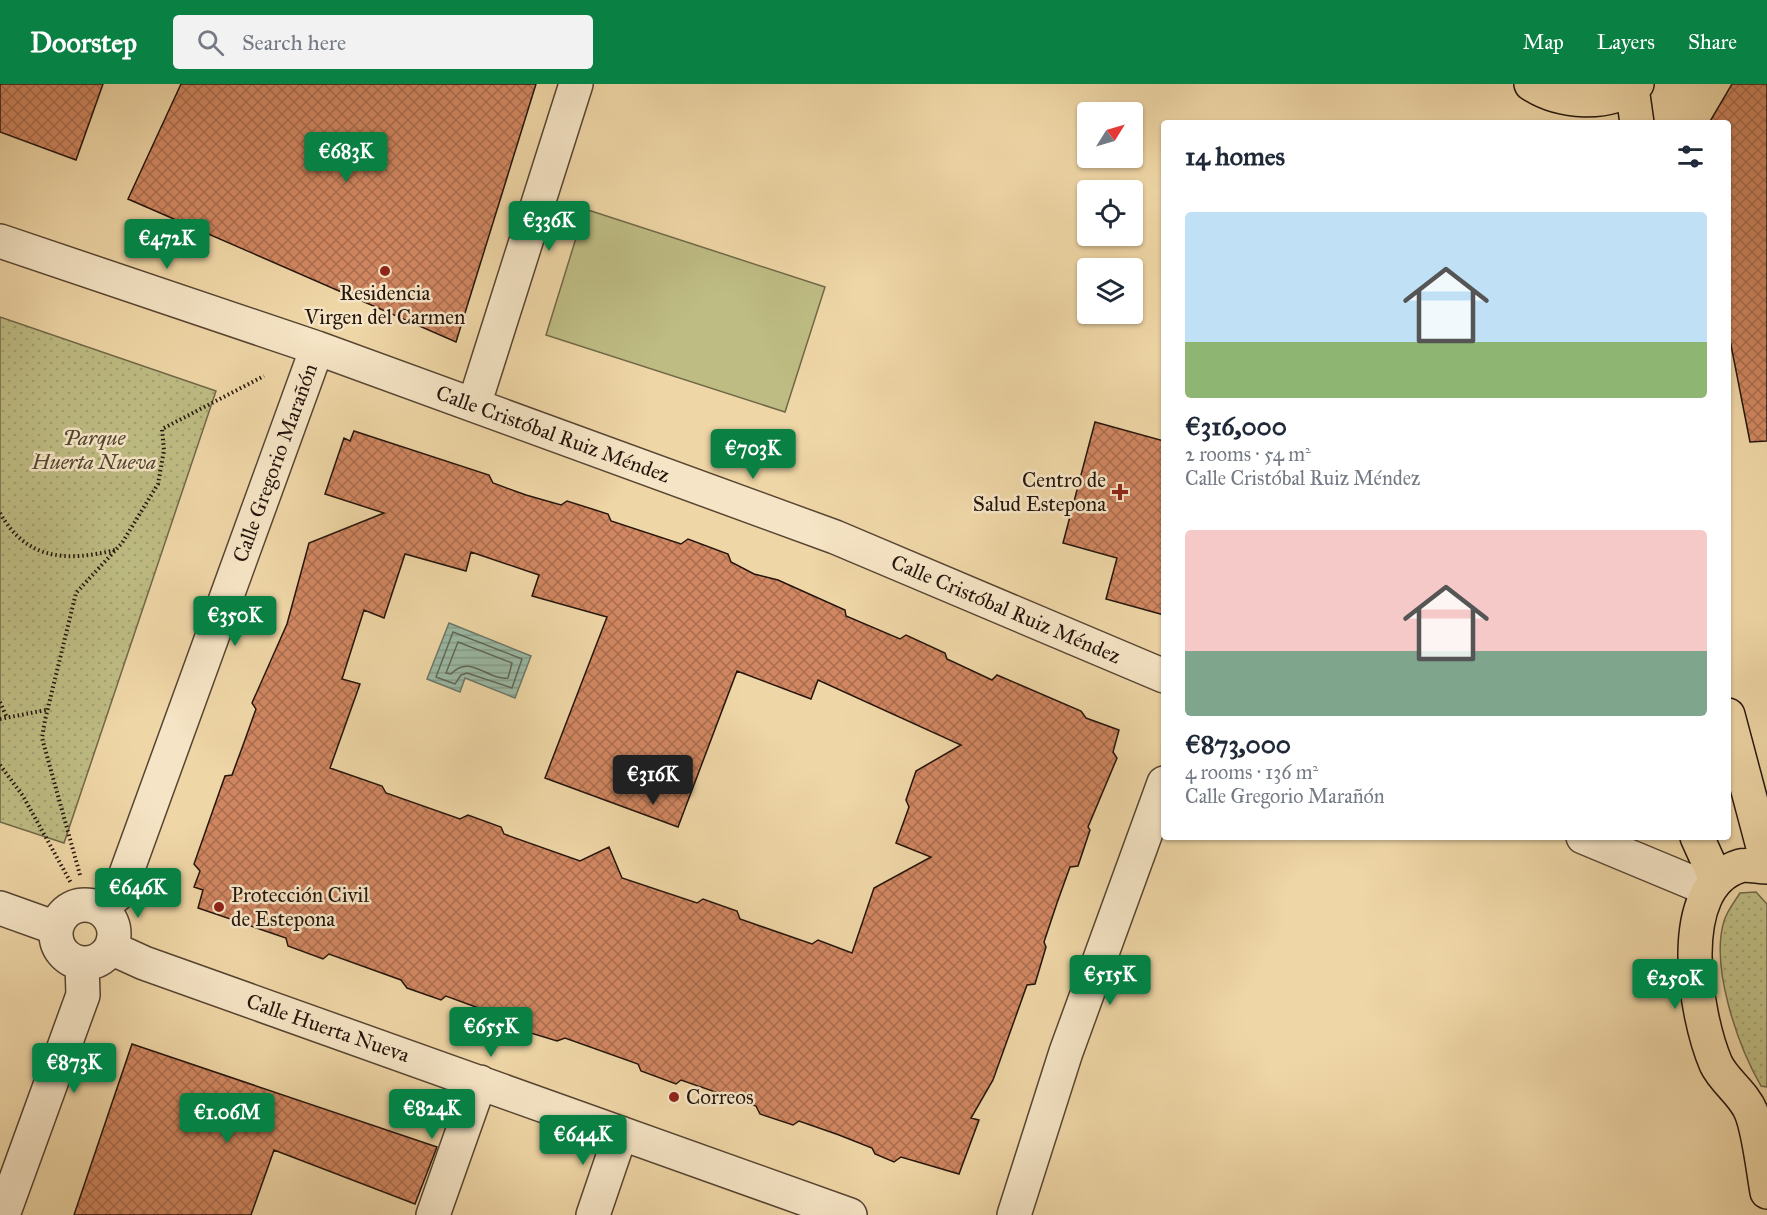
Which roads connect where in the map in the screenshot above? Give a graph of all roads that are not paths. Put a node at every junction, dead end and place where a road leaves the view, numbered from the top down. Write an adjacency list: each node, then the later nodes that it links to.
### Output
1 (576, 84): 8 (street)
2 (1531, 84): 4 (main road)
3 (1635, 86): 4 (main road); 5 (main road)
4 (1572, 111)
5 (1636, 120)
6 (0, 241): 7 (street, Calle Cristóbal Ruiz Méndez)
7 (317, 348): 8 (street, Calle Cristóbal Ruiz Méndez); 17 (street, Calle Gregorio Marañón)
8 (474, 405): 9 (street, Calle Cristóbal Ruiz Méndez)
9 (1161, 675)
10 (1731, 725): 14 (main road)
11 (1161, 791): 30 (street)
12 (1591, 840): 16 (street)
13 (1698, 840): 16 (main road)
14 (1767, 862)
15 (1767, 867): 16 (main road)
16 (1712, 884): 23 (main road)
17 (91, 907): 19 (street); 20 (street)
18 (0, 908): 19 (street)
19 (56, 928): 21 (street)
20 (111, 948): 21 (street); 22 (street, Calle Huerta Nueva)
21 (82, 964): 26 (street)
22 (480, 1082): 24 (street, Calle Huerta Nueva); 27 (street)
23 (1759, 1115): 25 (main road)
24 (621, 1133): 28 (street); 29 (street, Calle Huerta Nueva)
25 (1767, 1192)
26 (3, 1215)
27 (432, 1215)
28 (593, 1215)
29 (850, 1215)
30 (1014, 1215)

